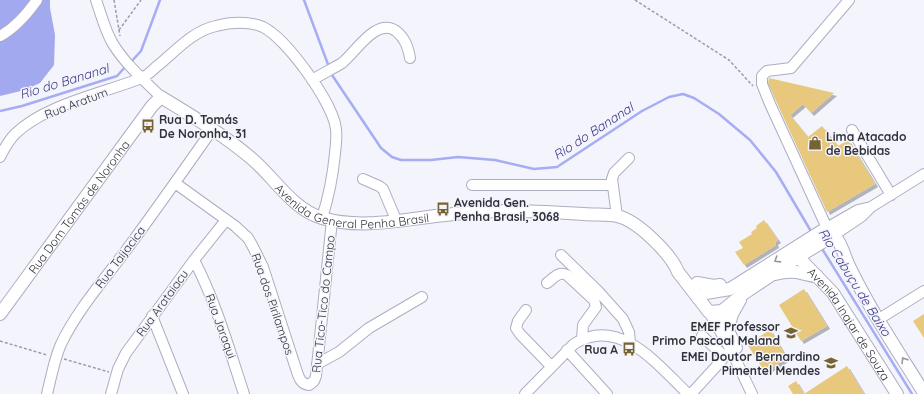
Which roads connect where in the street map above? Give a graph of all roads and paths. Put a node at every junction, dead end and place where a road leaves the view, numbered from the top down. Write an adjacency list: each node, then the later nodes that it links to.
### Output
1 (37, 0): 7 (street)
2 (96, 0): 9 (street, Avenida General Penha Brasil)
3 (114, 0): 4 (path)
4 (142, 0)
5 (635, 0): 11 (path)
6 (849, 0): 27 (street)
7 (0, 36)
8 (410, 58): 10 (street)
9 (142, 78): 10 (street, Rua Tico-Tico do Campo); 12 (street, Avenida General Penha Brasil); 15 (street, Rua Aratum)
10 (316, 78): 24 (street, Rua Tico-Tico do Campo)
11 (755, 88)
12 (161, 97): 13 (main road, Avenida General Penha Brasil); 43 (main road, Rua Dom Tomás de Noronha)
13 (212, 130): 19 (street, Rua Taijacica); 24 (main road, Avenida General Penha Brasil)
14 (852, 130): 22 (street)
15 (0, 157)
16 (629, 158): 21 (street)
17 (924, 174): 22 (street)
18 (363, 179): 26 (street)
19 (175, 183): 25 (street, Rua dos Pirilampos); 52 (street, Rua Taijacica)
20 (472, 185): 21 (street)
21 (612, 185): 23 (street)
22 (891, 195): 27 (street)
23 (617, 216): 26 (main road, Avenida General Penha Brasil); 32 (main road, Avenida General Penha Brasil)
24 (327, 219): 26 (main road, Avenida General Penha Brasil); 53 (street, Rua Tico-Tico do Campo)
25 (226, 220): 31 (street, Rua Arataiacu); 56 (street, Rua dos Pirilampos)
26 (397, 222)
27 (827, 232): 28 (main road); 45 (main road, Avenida Inajar de Souza)
28 (810, 242): 30 (main road); 37 (main road, one-way to 37)
29 (562, 255): 50 (street)
30 (801, 255): 33 (main road); 34 (main road, Avenida Inajar de Souza)
31 (194, 260): 44 (street, Rua Arataiacu); 61 (street, Rua Jaraqui)
32 (675, 264): 35 (main road, Avenida General Penha Brasil); 39 (main road, Avenida General Penha Brasil)
33 (770, 276): 34 (main road); 37 (main road)
34 (817, 276): 67 (main road, Avenida Inajar de Souza)
35 (697, 283): 37 (main road); 39 (main road, Avenida General Penha Brasil)
36 (547, 284): 48 (street)
37 (741, 289): 39 (main road); 42 (main road); 46 (main road)
38 (924, 292): 45 (street)
39 (702, 295): 42 (main road, Avenida General Penha Brasil)
40 (422, 297): 53 (street)
41 (526, 310): 54 (street)
42 (714, 312): 46 (street, Avenida General Penha Brasil); 65 (street, Avenida General Penha Brasil)
43 (0, 315)
44 (152, 316): 55 (street, Rua Arataiacu); 60 (street)
45 (879, 319): 57 (main road, Avenida Inajar de Souza, one-way to 45)
46 (728, 328): 66 (street, Avenida General Penha Brasil)
47 (702, 336): 64 (street)
48 (582, 339): 50 (street); 51 (street)
49 (0, 341): 52 (path)
50 (630, 342): 64 (street)
51 (567, 350): 54 (street); 63 (street)
52 (56, 358): 55 (path); 58 (street, Rua Taijacica)
53 (317, 364): 56 (street, Rua Tico-Tico do Campo)
54 (551, 366): 62 (street)
55 (116, 376): 59 (street, Rua Arataiacu)
56 (309, 385)
57 (924, 393)
58 (47, 394)
59 (111, 394)
60 (183, 394)
61 (244, 394)
62 (525, 394)
63 (608, 394)
64 (689, 394)
65 (752, 394)
66 (758, 394)
67 (897, 394)

